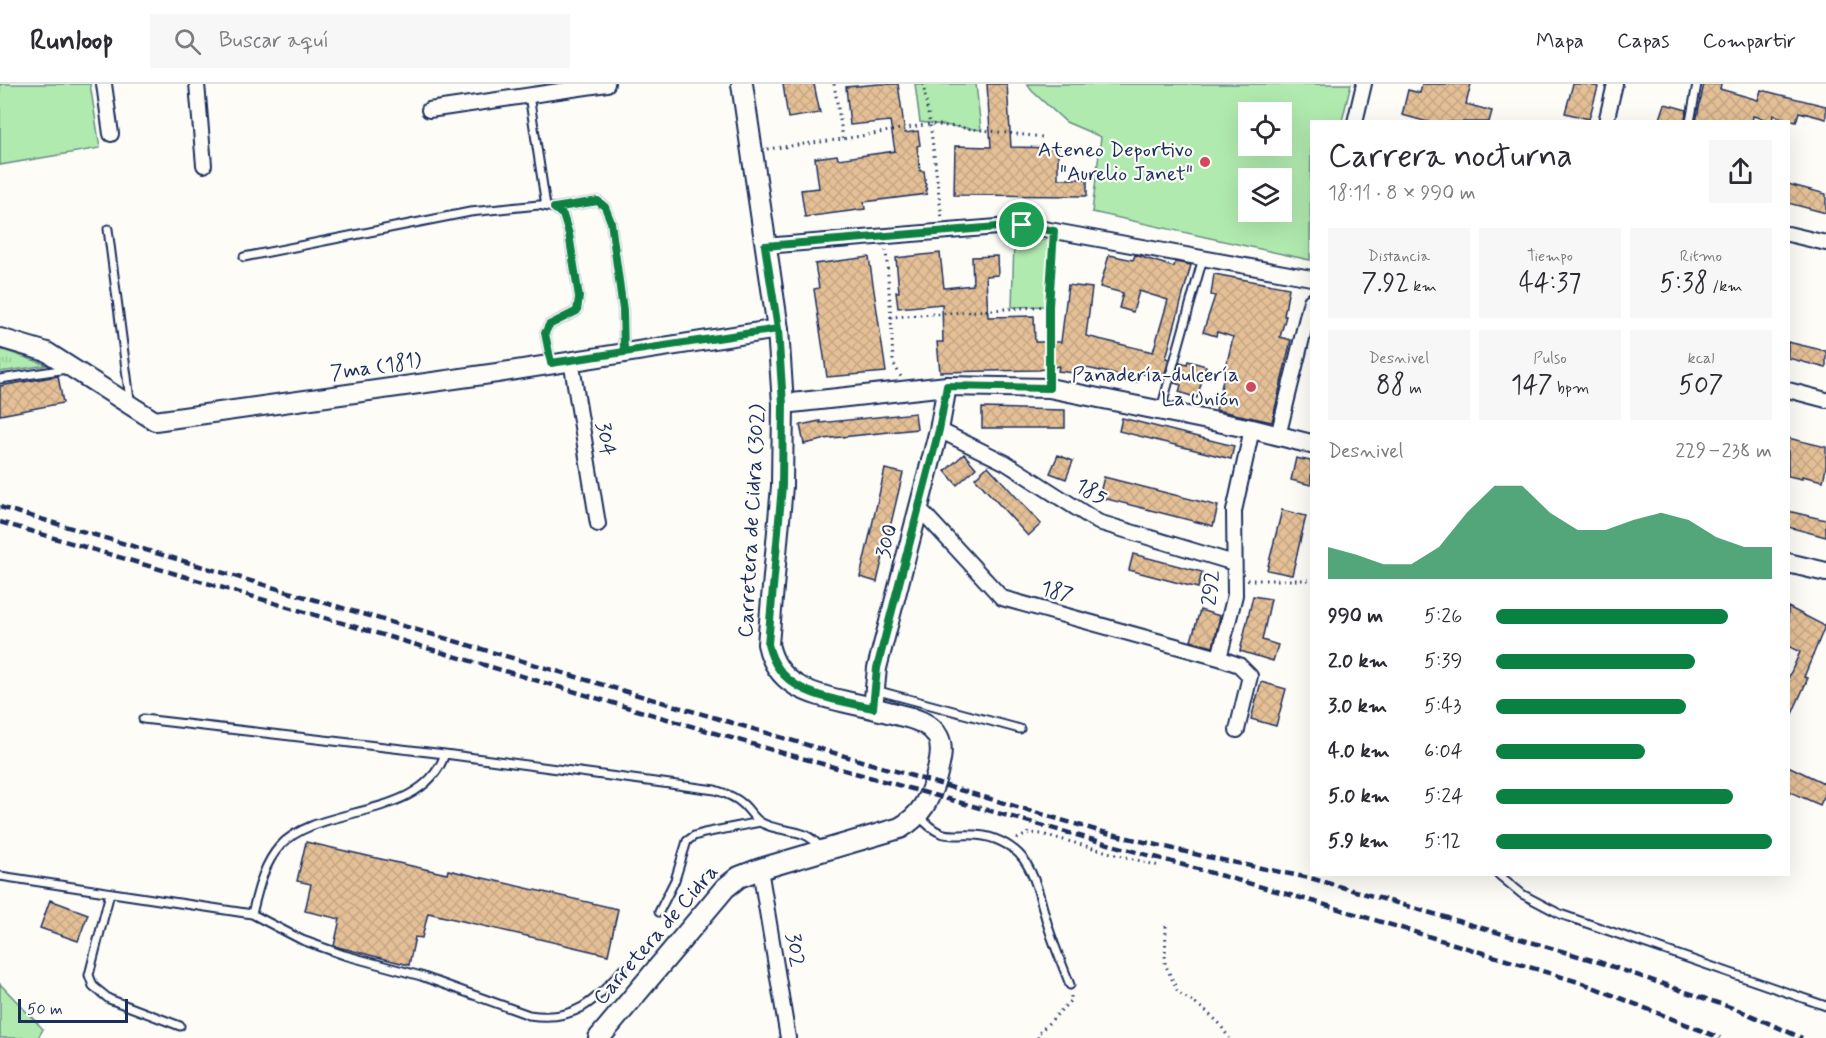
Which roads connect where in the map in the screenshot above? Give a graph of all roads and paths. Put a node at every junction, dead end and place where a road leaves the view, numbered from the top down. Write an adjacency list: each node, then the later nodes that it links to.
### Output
1 (104, 84): 16 (street)
2 (197, 84): 20 (street)
3 (607, 84): 10 (street)
4 (742, 84): 19 (main road, Carretera de Cidra (302))
5 (834, 84): 18 (path)
6 (923, 84): 15 (path)
7 (1364, 84): 12 (street)
8 (1615, 84): 13 (street)
9 (1697, 84): 14 (lane)
10 (529, 95): 11 (street); 21 (lane)
11 (429, 110)
12 (1358, 120)
13 (1606, 120)
14 (1689, 120)
15 (930, 124): 17 (path); 18 (path); 24 (path)
16 (111, 134)
17 (1042, 137)
18 (843, 139): 19 (path)
19 (752, 151): 29 (main road, Carretera de Cidra (302))
20 (204, 165)
21 (546, 206): 22 (lane); 30 (lane)
22 (554, 208): 38 (lane); 40 (lane)
23 (108, 229): 49 (lane)
24 (943, 231): 25 (street); 27 (street)
25 (1054, 231): 31 (street); 34 (path)
26 (1790, 234): 28 (street)
27 (885, 236): 29 (street); 35 (path)
28 (1826, 243)
29 (765, 246): 36 (main road, Carretera de Cidra (302))
30 (244, 257)
31 (1203, 258): 32 (street); 50 (lane)
32 (1310, 278)
33 (1310, 305): 53 (street)
34 (1049, 306): 35 (path); 44 (path)
35 (891, 317): 45 (path)
36 (778, 329): 38 (street, 7ma (181)); 48 (main road, Carretera de Cidra (302))
37 (0, 339): 41 (street, 7ma (181))
38 (624, 352): 39 (street, 7ma (181))
39 (571, 360): 40 (street, 7ma (181)); 56 (street, 304)
40 (551, 363): 49 (street, 7ma (181))
41 (72, 368): 42 (lane); 49 (street, 7ma (181))
42 (0, 378)
43 (947, 386): 44 (street); 45 (street); 52 (street, 300)
44 (1049, 388): 50 (street)
45 (908, 390): 48 (street)
46 (1790, 391): 47 (street)
47 (1826, 400)
48 (783, 404): 63 (main road, Carretera de Cidra (302))
49 (131, 406)
50 (1161, 412): 51 (street)
51 (1252, 429): 53 (street); 57 (street, 292)
52 (939, 430): 55 (street, 300); 57 (street, 185)
53 (1278, 435): 54 (street)
54 (1310, 444)
55 (919, 508): 62 (street, 187); 63 (street, 300)
56 (598, 524)
57 (1234, 563): 60 (street, 292)
58 (1790, 563): 59 (street)
59 (1826, 572)
60 (1234, 580): 61 (path); 62 (street, 292)
61 (1310, 580)
62 (1219, 658): 66 (street)
63 (874, 699): 65 (lane); 68 (main road, Carretera de Cidra (302))
64 (143, 720): 67 (lane)
65 (1020, 729)
66 (1237, 730)
67 (445, 754): 69 (lane); 78 (lane)
68 (918, 815): 70 (lane); 71 (main road, Carretera de Cidra)
69 (760, 822): 71 (lane); 77 (lane)
70 (1009, 846): 72 (path); 81 (lane)
71 (821, 850): 73 (main road, Carretera de Cidra)
72 (1159, 866)
73 (760, 869): 84 (main road, Carretera de Cidra); 85 (street, 302)
74 (0, 876): 76 (lane)
75 (1500, 876): 82 (lane)
76 (110, 893): 78 (lane); 83 (lane)
77 (659, 912)
78 (252, 914): 80 (lane)
79 (1166, 926): 87 (path)
80 (622, 970)
81 (1071, 985): 86 (path)
82 (1826, 1006)
83 (180, 1026)
84 (599, 1038)
85 (788, 1038)
86 (1038, 1038)
87 (1229, 1038)

